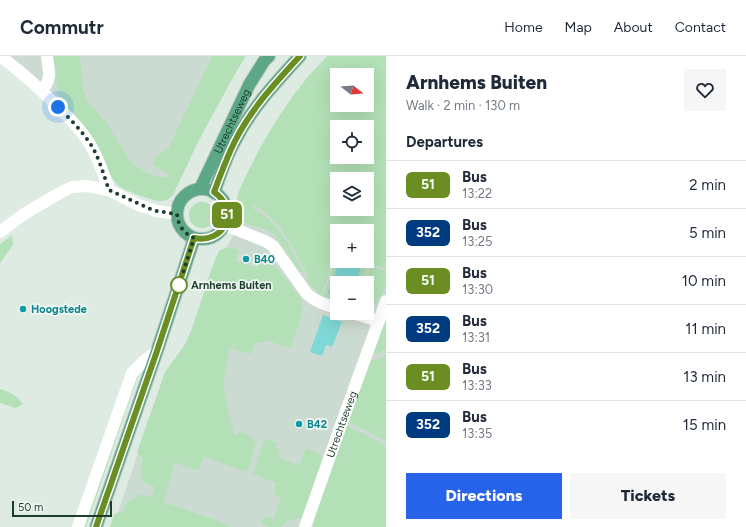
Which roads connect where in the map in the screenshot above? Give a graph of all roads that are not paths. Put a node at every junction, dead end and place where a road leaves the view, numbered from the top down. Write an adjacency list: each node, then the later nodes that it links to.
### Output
1 (0, 56): 5 (street)
2 (47, 56): 5 (street)
3 (269, 56): 6 (main road, Utrechtseweg)
4 (300, 56): 8 (main road, Utrechtseweg)
5 (42, 91): 7 (street)
6 (200, 189): 8 (main road); 9 (main road)
7 (109, 190): 9 (street); 11 (street)
8 (214, 192): 10 (main road)
9 (177, 214): 12 (main road)
10 (229, 226): 12 (main road); 14 (street)
11 (0, 232)
12 (194, 238): 17 (main road)
13 (386, 301): 16 (street, Utrechtseweg)
14 (330, 306)
15 (374, 320): 16 (street)
16 (379, 321): 20 (street, Utrechtseweg)
17 (157, 351): 18 (street); 19 (main road)
18 (78, 527)
19 (96, 527)
20 (305, 527)

